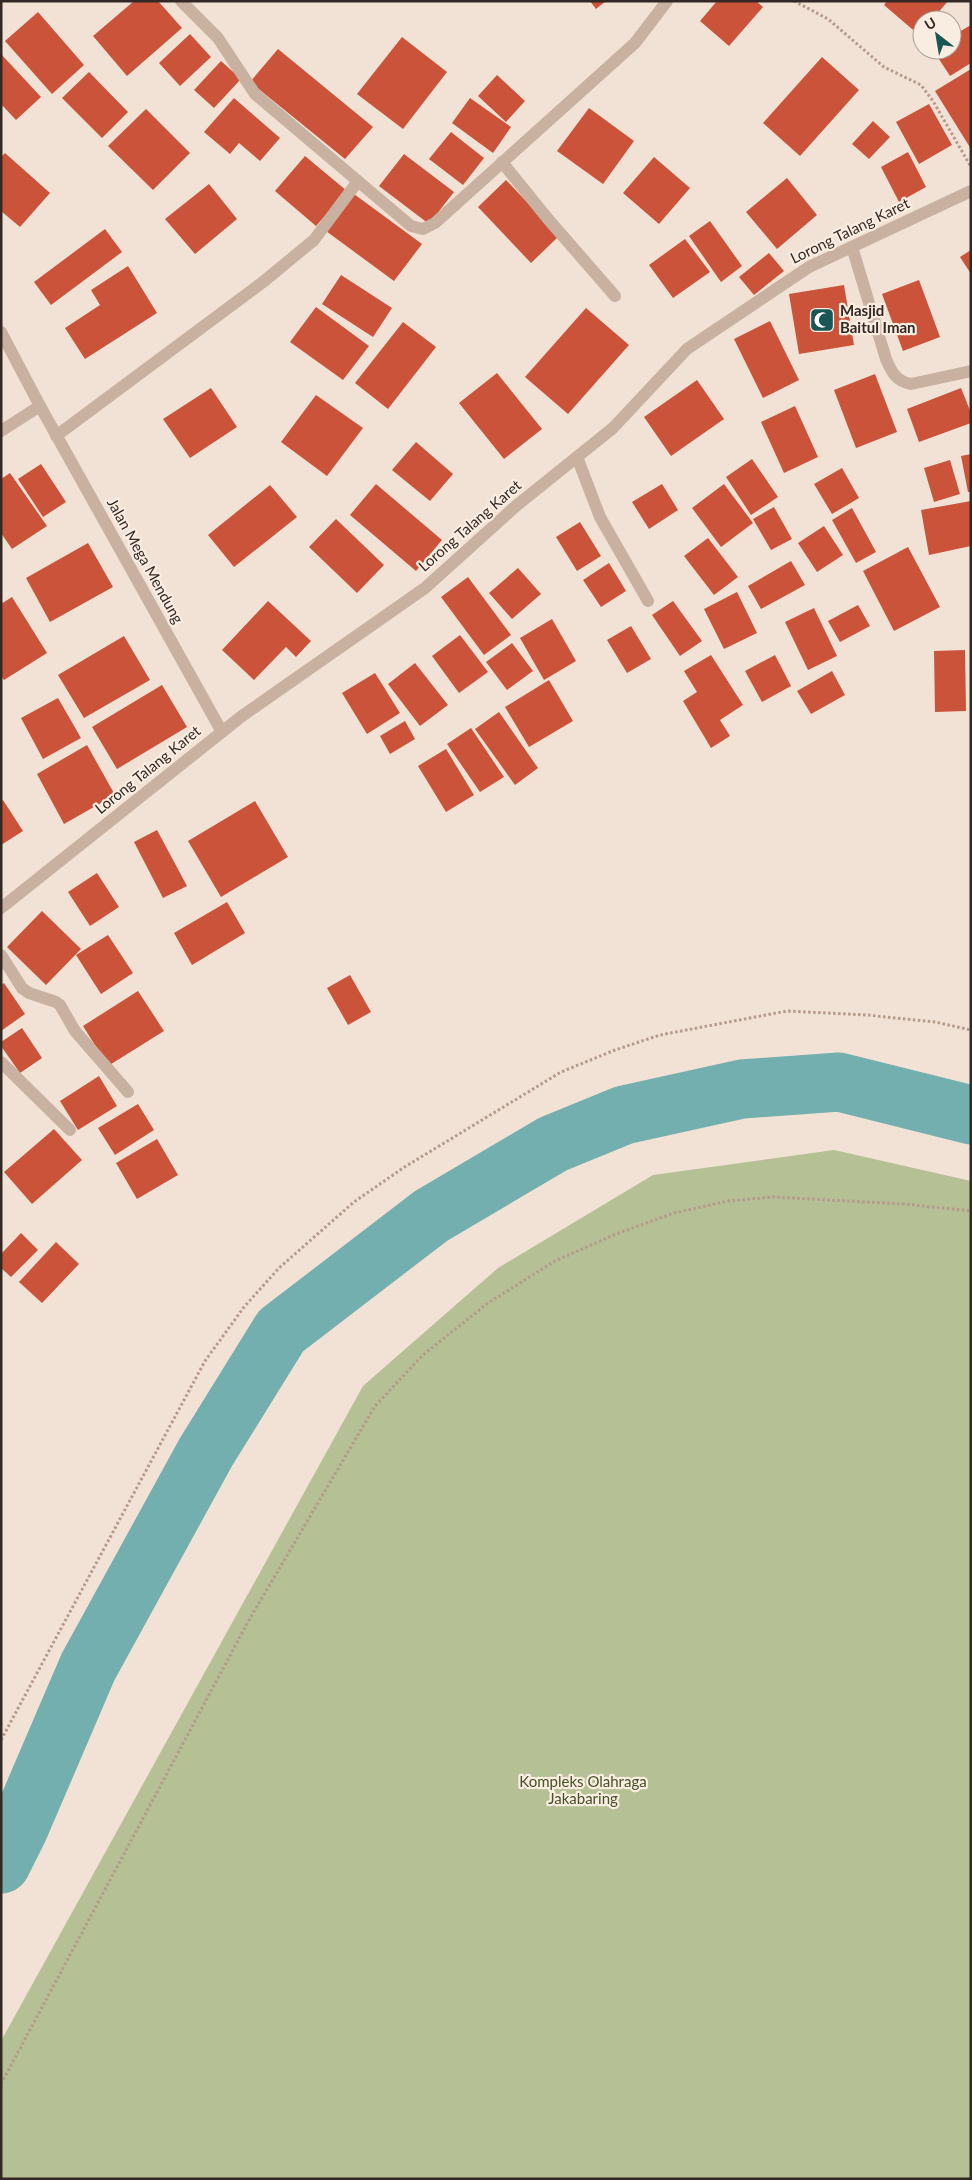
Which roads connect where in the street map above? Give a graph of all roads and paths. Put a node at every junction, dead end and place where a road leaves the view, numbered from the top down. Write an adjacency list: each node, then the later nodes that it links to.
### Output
1 (181, 1): 6 (street)
2 (667, 1): 4 (street)
3 (794, 1): 5 (path)
4 (502, 162): 6 (street); 9 (street)
5 (971, 167)
6 (358, 181): 14 (street)
7 (971, 191): 8 (street, Lorong Talang Karet)
8 (852, 247): 11 (street); 15 (street, Lorong Talang Karet)
9 (615, 296)
10 (1, 332): 12 (street, Jalan Mega Mendung)
11 (971, 371)
12 (40, 406): 13 (street); 14 (street, Jalan Mega Mendung)
13 (1, 431)
14 (56, 436): 17 (street, Jalan Mega Mendung)
15 (577, 457): 16 (street); 17 (street, Lorong Talang Karet)
16 (648, 601)
17 (222, 732): 18 (street, Lorong Talang Karet)
18 (1, 908)
19 (1, 955): 22 (street)
20 (971, 1030): 25 (path)
21 (1, 1062): 23 (street)
22 (128, 1092)
23 (70, 1130)
24 (971, 1211): 26 (path)
25 (1, 1740)
26 (1, 2084)

